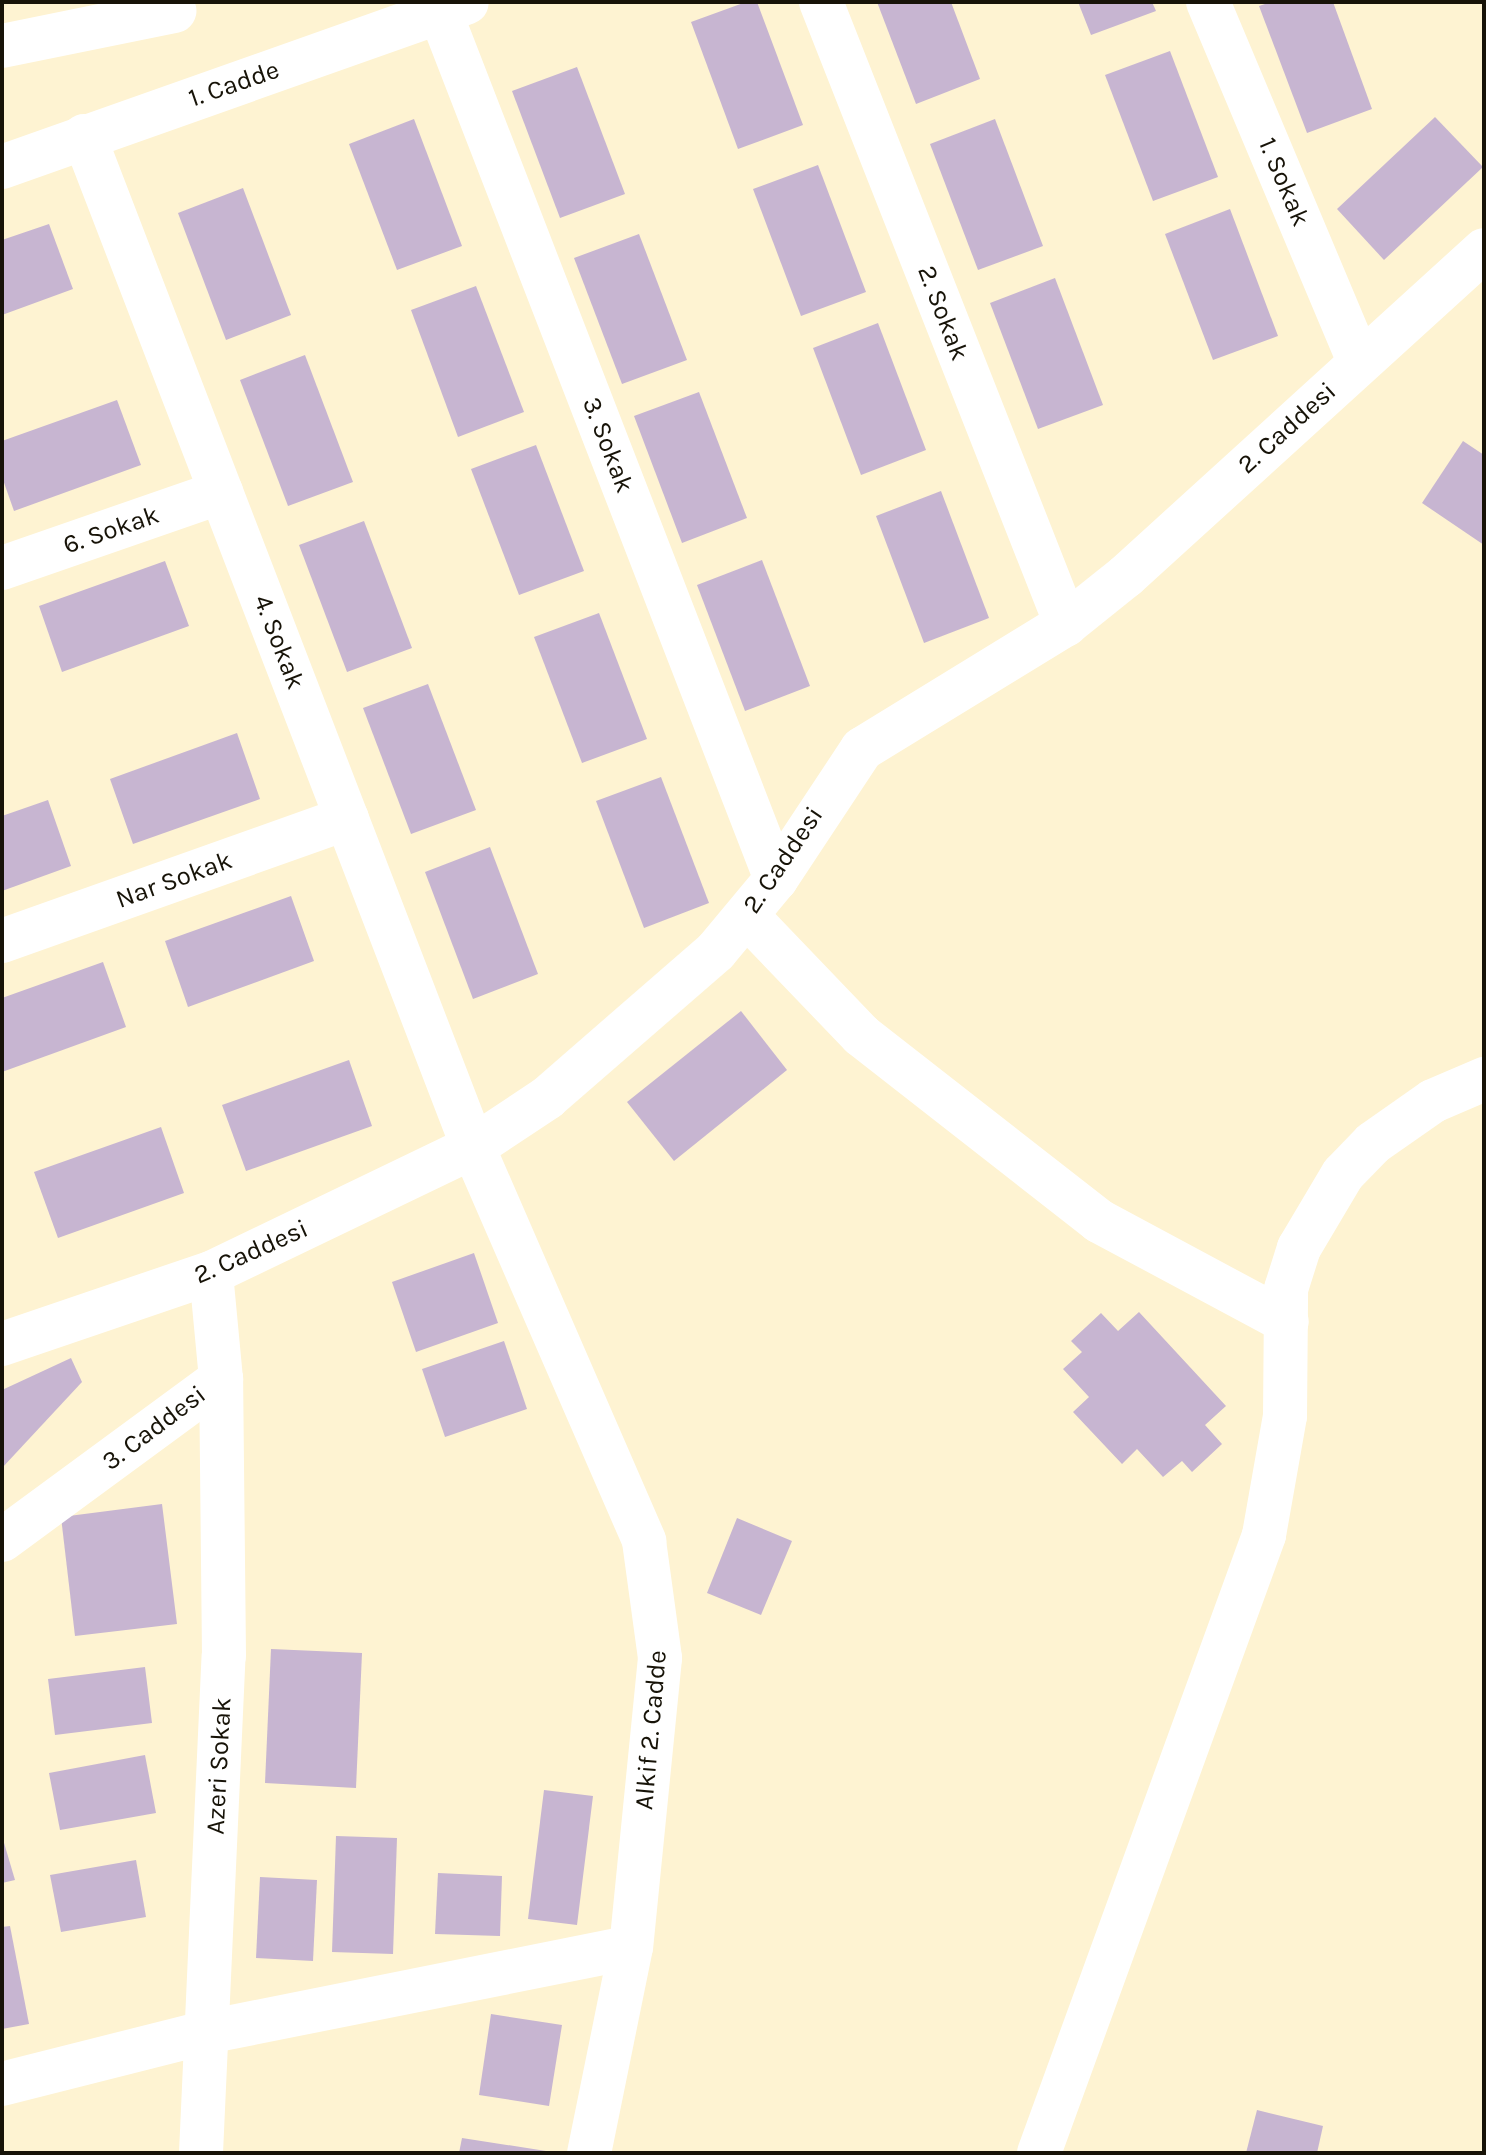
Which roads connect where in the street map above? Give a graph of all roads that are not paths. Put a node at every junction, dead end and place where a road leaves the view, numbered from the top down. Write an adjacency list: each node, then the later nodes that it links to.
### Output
1 (821, 2): 12 (street, 2. Sokak)
2 (1208, 2): 9 (street, 1. Sokak)
3 (453, 7): 6 (street, 1. Cadde); 14 (street, 3. Sokak)
4 (174, 11): 5 (street)
5 (2, 46)
6 (84, 136): 7 (street, 1. Cadde); 10 (street, 4. Sokak)
7 (4, 161)
8 (1484, 250): 9 (street, 2. Caddesi)
9 (1359, 362): 12 (street, 2. Caddesi)
10 (221, 492): 11 (street, 6. Sokak); 13 (street, 4. Sokak)
11 (2, 568)
12 (1066, 624): 14 (street, 2. Caddesi)
13 (347, 818): 16 (street, Nar Sokak); 18 (street, 4. Sokak)
14 (776, 879): 15 (street, 2. Caddesi)
15 (747, 916): 18 (street, 2. Caddesi); 20 (street)
16 (2, 941)
17 (1484, 1079): 20 (street)
18 (473, 1147): 19 (street, 2. Caddesi); 24 (street, Alkif 2. Cadde)
19 (211, 1273): 21 (street, 2. Caddesi); 22 (street, 3. Caddesi)
20 (1287, 1322): 29 (street)
21 (2, 1344)
22 (221, 1379): 23 (street, 3. Caddesi); 25 (street, Azeri Sokak)
23 (2, 1540)
24 (631, 1947): 25 (street); 28 (street, Alkif 2. Cadde)
25 (207, 2032): 26 (street); 27 (street, Azeri Sokak)
26 (2, 2084)
27 (201, 2153)
28 (589, 2153)
29 (1039, 2153)

